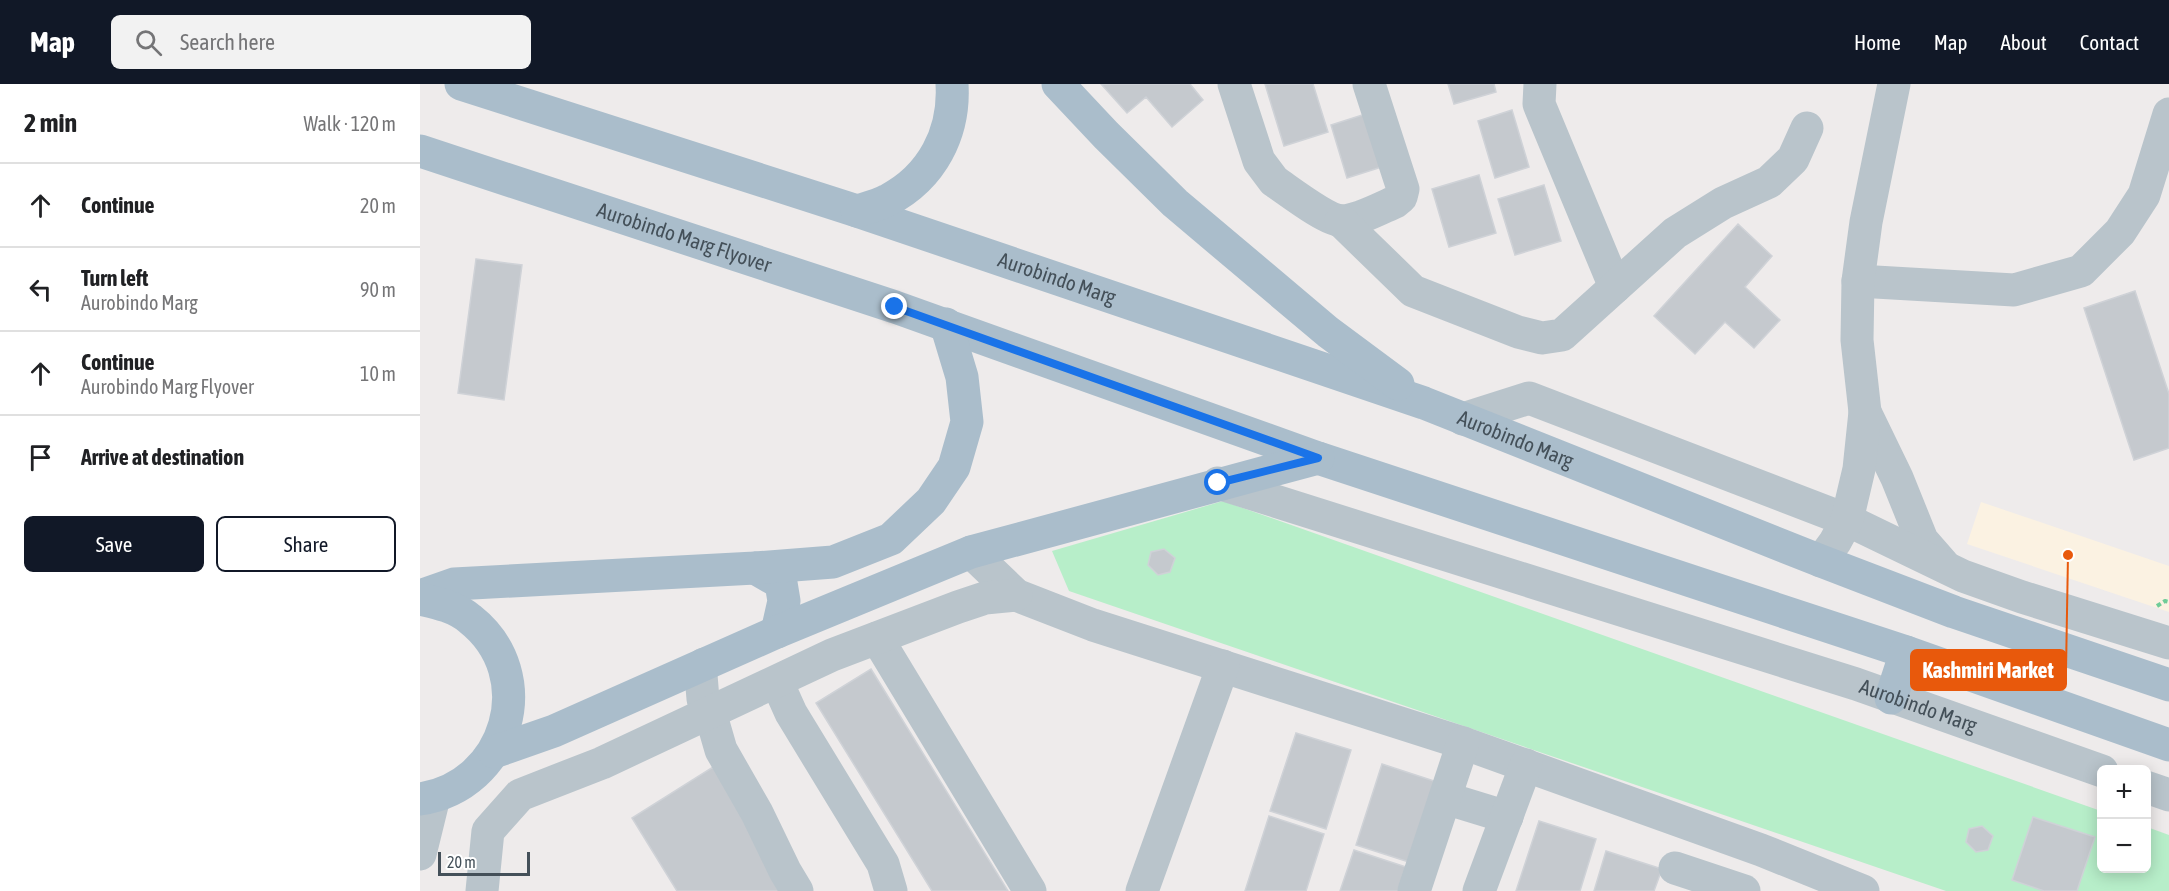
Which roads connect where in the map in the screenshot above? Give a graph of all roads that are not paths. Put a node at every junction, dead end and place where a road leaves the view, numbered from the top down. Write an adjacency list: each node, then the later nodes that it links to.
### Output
1 (461, 84): 11 (main road)
2 (952, 84): 11 (main road)
3 (1058, 84): 16 (main road)
4 (1234, 84): 12 (street)
5 (1369, 84): 12 (street)
6 (1540, 84): 14 (street)
7 (1894, 84): 13 (street)
8 (2169, 114): 13 (street)
9 (1807, 128): 14 (street)
10 (420, 150): 15 (main road, Aurobindo Marg Flyover)
11 (857, 211): 16 (main road, Aurobindo Marg)
12 (1341, 221): 14 (street)
13 (1858, 281): 17 (street)
14 (1615, 287)
15 (946, 324): 19 (main road); 24 (main road)
16 (1424, 403): 18 (main road, Aurobindo Marg)
17 (1865, 412): 21 (street); 25 (street)
18 (1463, 419): 21 (street); 23 (main road, Aurobindo Marg)
19 (1318, 458): 20 (main road); 32 (main road)
20 (1218, 483): 22 (main road); 37 (street, Aurobindo Marg)
21 (1847, 520): 23 (street); 25 (street)
22 (971, 552): 26 (street); 29 (main road)
23 (1821, 561): 28 (main road, Aurobindo Marg)
24 (755, 568): 27 (main road); 29 (main road)
25 (1963, 576): 28 (street); 31 (street)
26 (1016, 595): 30 (street); 34 (street)
27 (420, 597): 41 (main road)
28 (1954, 612): 36 (main road, Aurobindo Marg)
29 (777, 632): 33 (main road)
30 (877, 638): 35 (street); 56 (street)
31 (2169, 642)
32 (1906, 652): 37 (main road); 40 (main road)
33 (704, 664): 38 (street); 41 (main road)
34 (1223, 666): 39 (street); 57 (street)
35 (777, 682): 38 (street); 55 (street)
36 (2169, 685)
37 (1891, 698): 43 (street, Aurobindo Marg)
38 (710, 712): 53 (street); 54 (street)
39 (1462, 743): 42 (street); 47 (street)
40 (2169, 745)
41 (494, 752): 46 (main road)
42 (1526, 765): 48 (street); 49 (street)
43 (2097, 769)
44 (2151, 789): 45 (street)
45 (2169, 795)
46 (427, 798): 51 (street)
47 (1445, 798): 48 (street); 58 (street)
48 (1507, 817): 59 (street)
49 (1690, 825): 50 (street); 52 (street)
50 (1761, 850): 60 (street); 61 (street)
51 (420, 854)
52 (1670, 879): 60 (street)
53 (482, 891)
54 (797, 891)
55 (891, 891)
56 (1030, 891)
57 (1142, 891)
58 (1414, 891)
59 (1479, 891)
60 (1746, 891)
61 (1863, 891)

